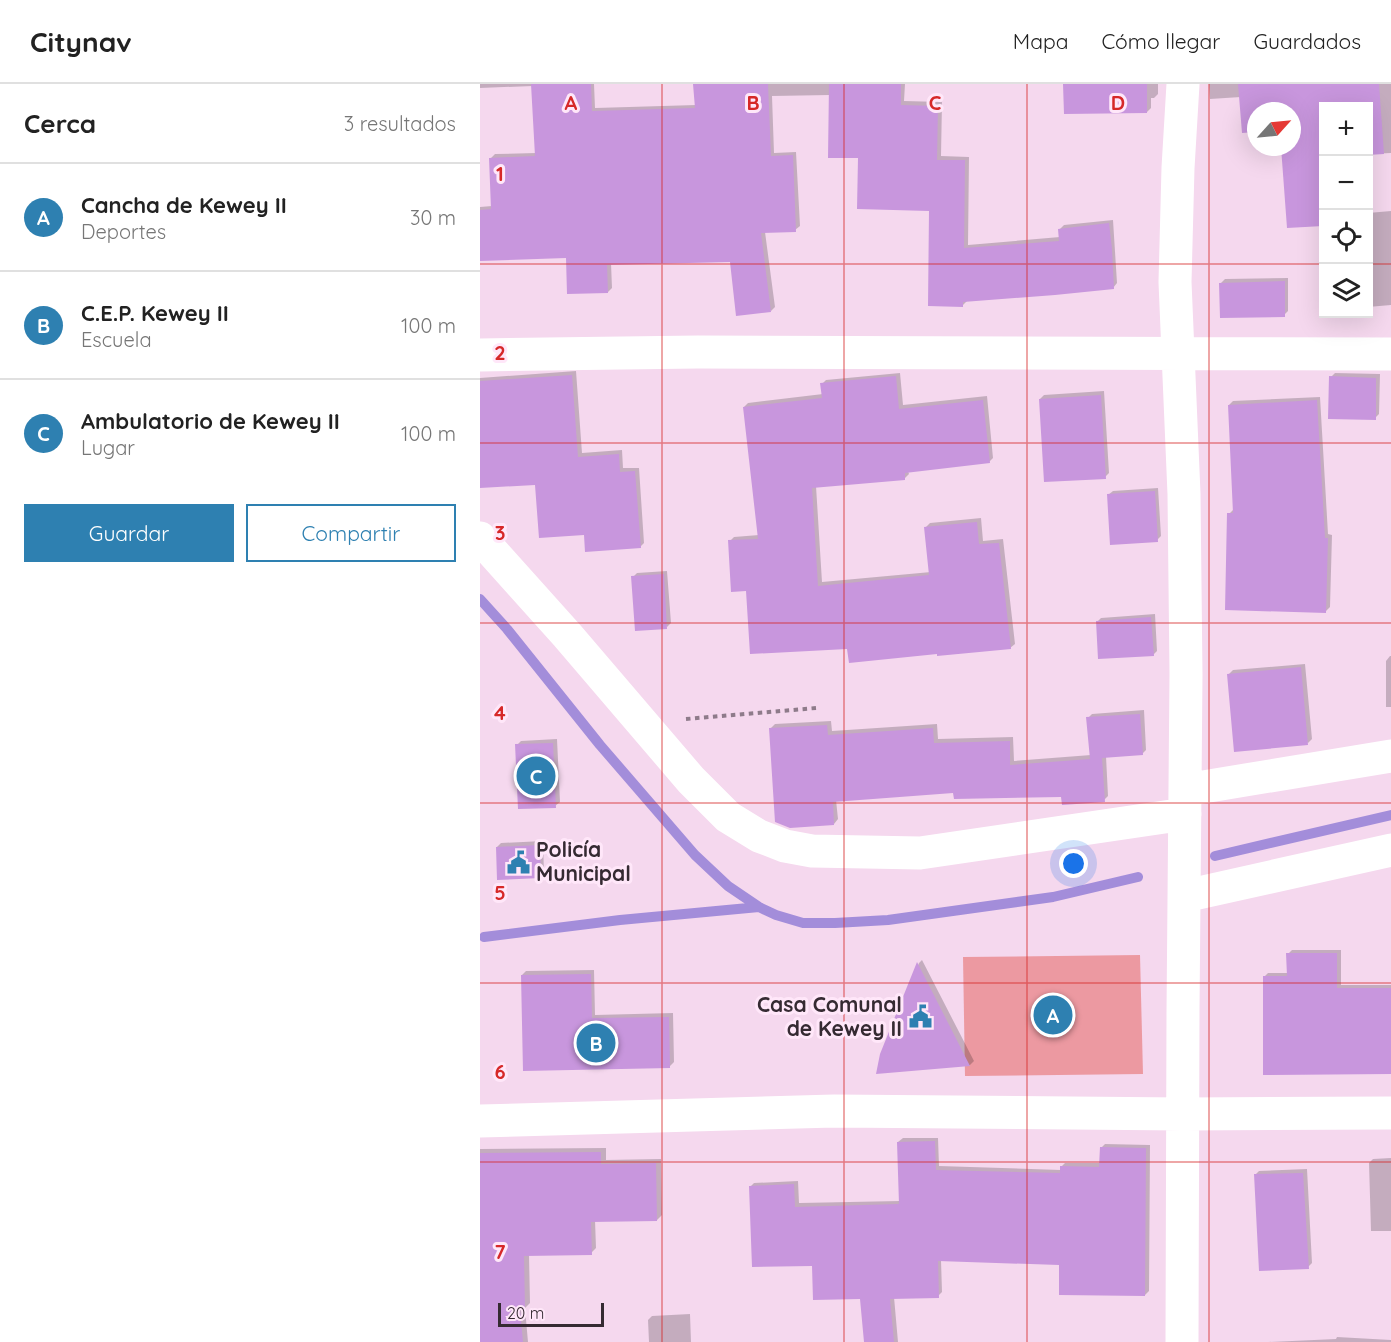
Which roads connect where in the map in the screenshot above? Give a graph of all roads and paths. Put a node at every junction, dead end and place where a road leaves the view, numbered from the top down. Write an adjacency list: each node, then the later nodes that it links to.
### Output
1 (1183, 84): 2 (street)
2 (1179, 352): 3 (street); 4 (street); 9 (street)
3 (1391, 354)
4 (480, 355)
5 (480, 538): 7 (street)
6 (816, 708): 7 (path)
7 (641, 722): 9 (street)
8 (1391, 756): 9 (street)
9 (1185, 802): 11 (street)
10 (1391, 849): 11 (street)
11 (1185, 896): 13 (street)
12 (1391, 1113): 13 (street)
13 (1183, 1114): 14 (street); 15 (street)
14 (480, 1121)
15 (1182, 1342)

